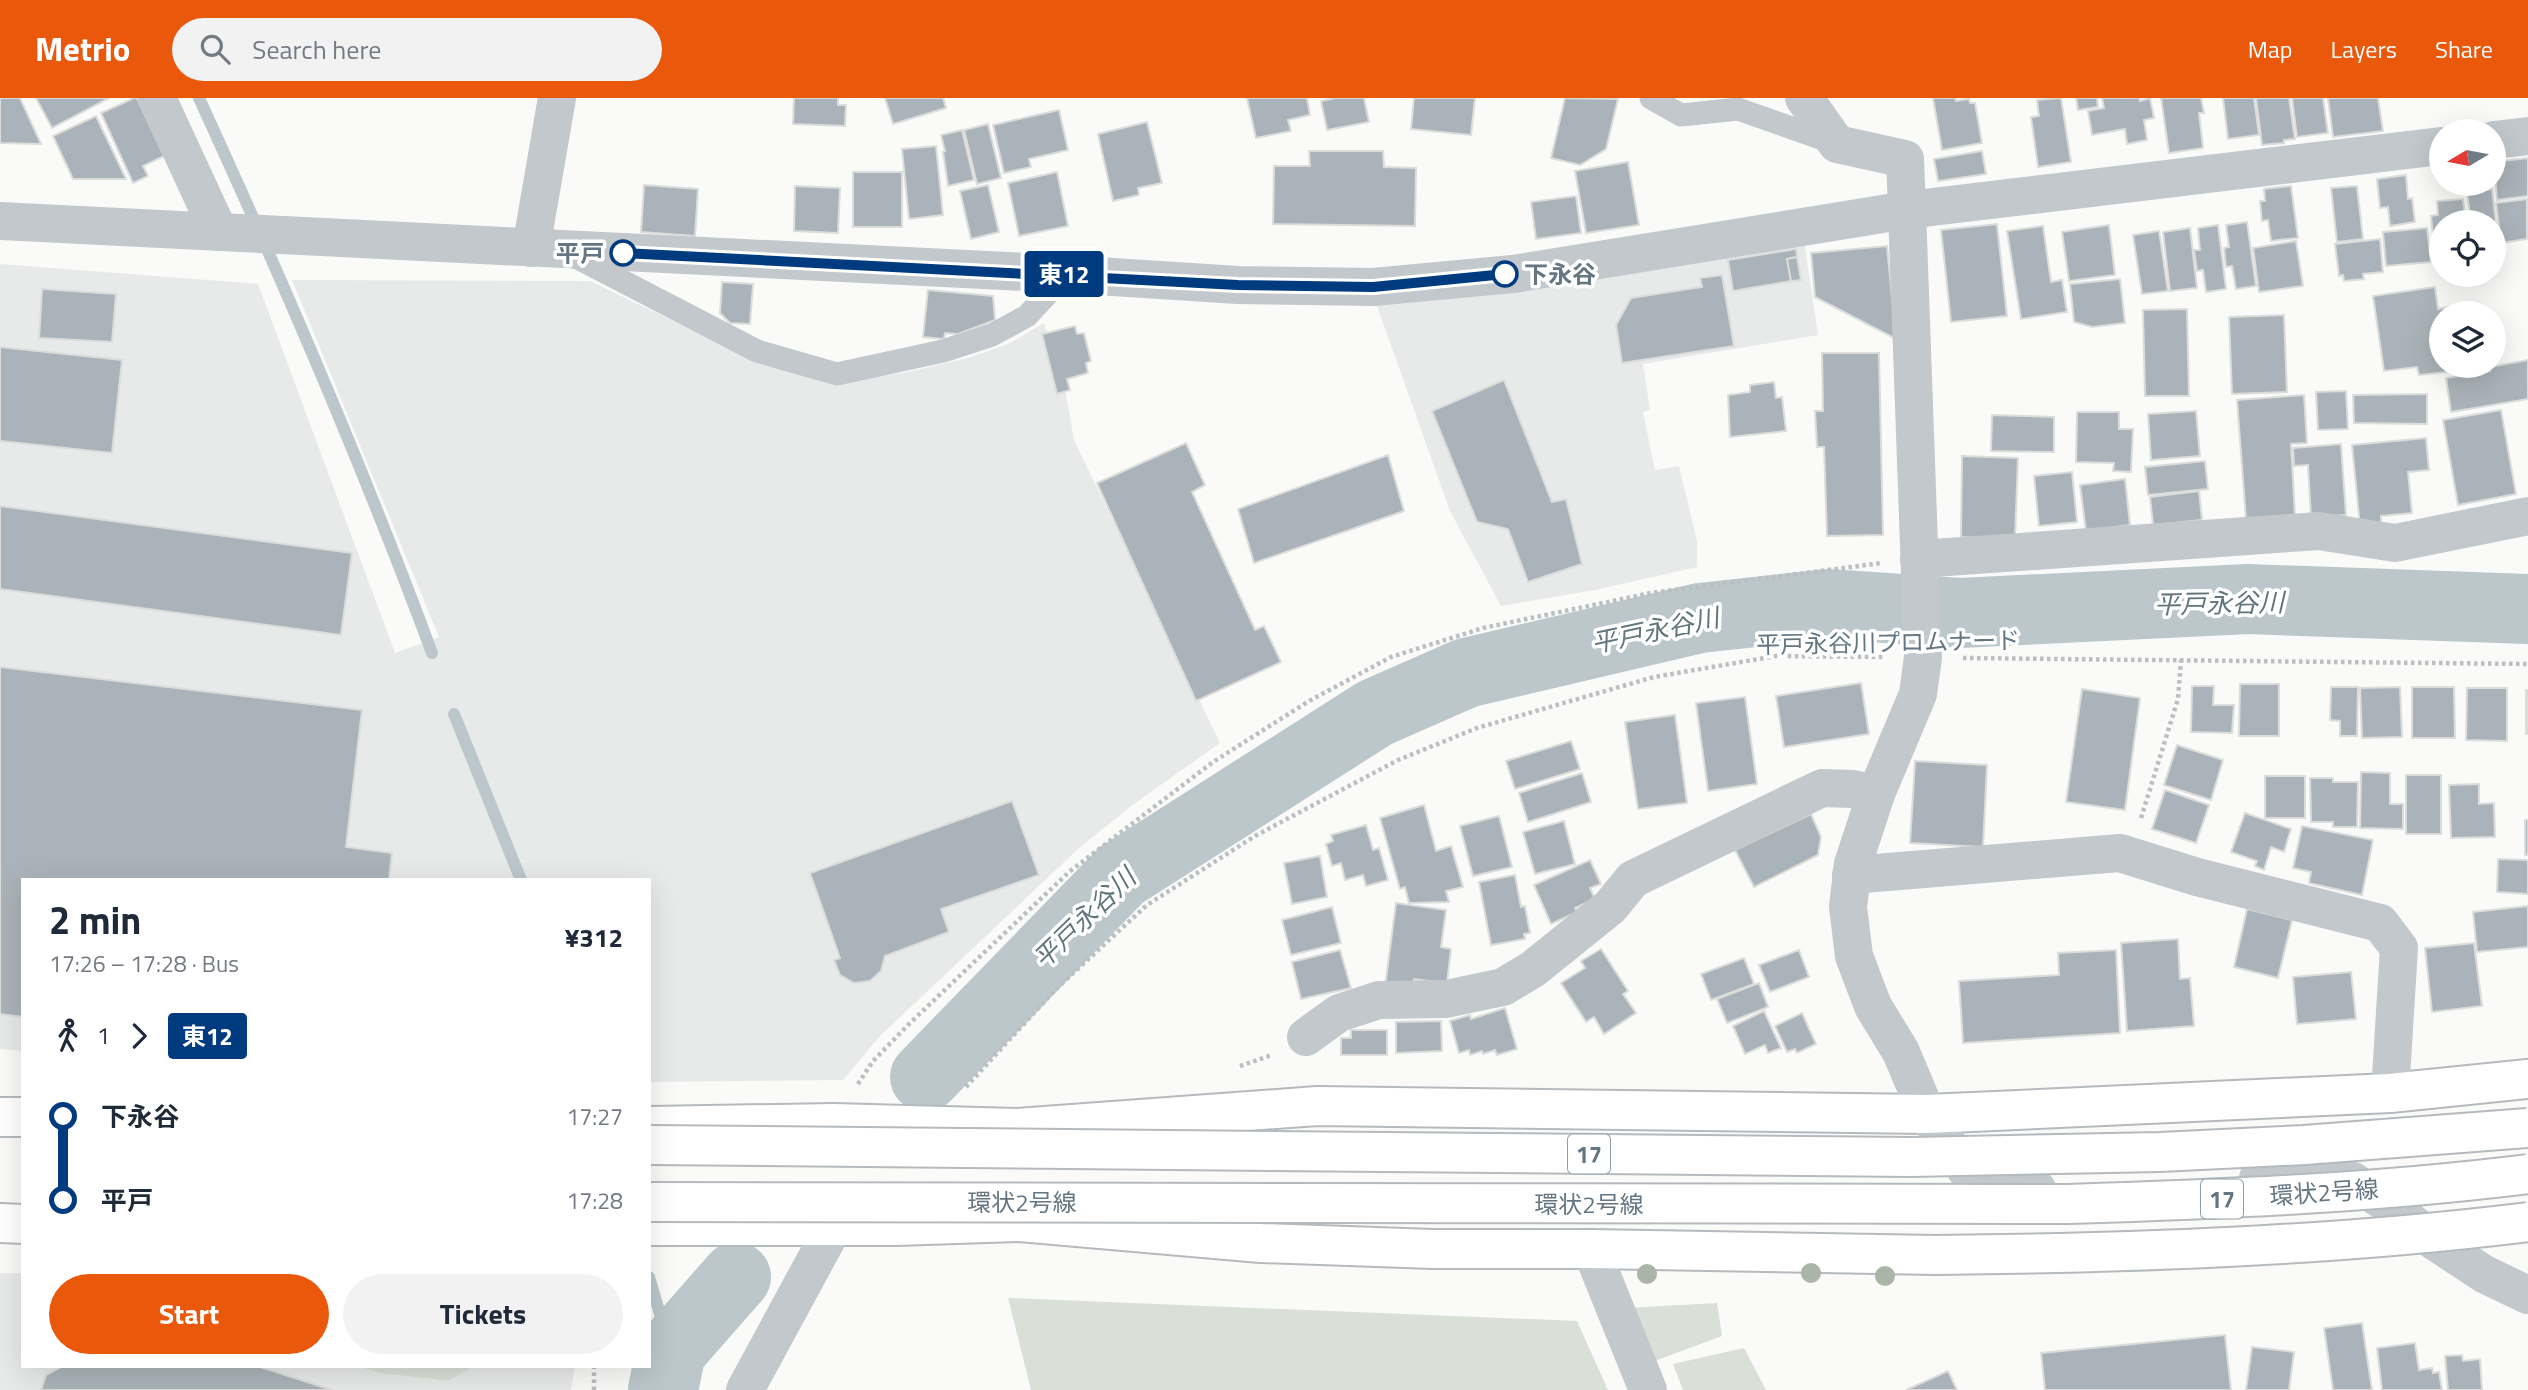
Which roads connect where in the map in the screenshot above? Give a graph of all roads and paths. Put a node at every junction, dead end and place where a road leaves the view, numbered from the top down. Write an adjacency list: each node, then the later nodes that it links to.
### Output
1 (157, 98): 11 (street)
2 (557, 98): 12 (street)
3 (1651, 98): 7 (lane)
4 (1804, 98): 7 (street)
5 (2528, 136): 6 (street)
6 (2506, 139)
7 (1837, 144): 9 (street)
8 (2429, 147): 9 (street)
9 (1907, 210): 13 (street); 15 (street)
10 (0, 221): 11 (street)
11 (219, 232): 12 (street)
12 (546, 249): 13 (street); 13 (lane)
13 (1066, 274)
14 (2528, 516): 15 (street)
15 (1919, 569): 16 (street); 29 (path)
16 (1923, 648): 17 (path, 平戸永谷川プロムナード); 19 (street); 24 (path, 平戸永谷川プロムナード)
17 (2181, 660): 18 (path, 平戸永谷川プロムナード); 20 (path)
18 (2528, 663)
19 (1876, 794): 21 (street); 22 (street)
20 (2129, 856): 21 (street); 25 (street)
21 (1851, 875): 26 (street)
22 (1307, 1037)
23 (2528, 1079): 25 (main road)
24 (960, 1093)
25 (2390, 1093): 26 (main road)
26 (1927, 1114): 29 (main road); 45 (street)
27 (0, 1117): 28 (main road)
28 (21, 1117)
29 (833, 1123): 30 (main road)
30 (651, 1126)
31 (2528, 1128): 34 (main road, 環状2号線 / 17, bridge)
32 (0, 1141): 33 (main road)
33 (21, 1141)
34 (651, 1145)
35 (2528, 1174): 38 (main road, 環状2号線 / 17, bridge)
36 (0, 1201): 37 (main road)
37 (21, 1201)
38 (651, 1202)
39 (2528, 1222): 44 (main road, bridge)
40 (0, 1223): 41 (main road)
41 (21, 1224)
42 (651, 1226): 43 (main road)
43 (834, 1226): 44 (main road); 48 (street)
44 (1591, 1248): 49 (street)
45 (2528, 1295)
46 (594, 1368): 47 (path)
47 (594, 1390)
48 (745, 1390)
49 (1648, 1390)

